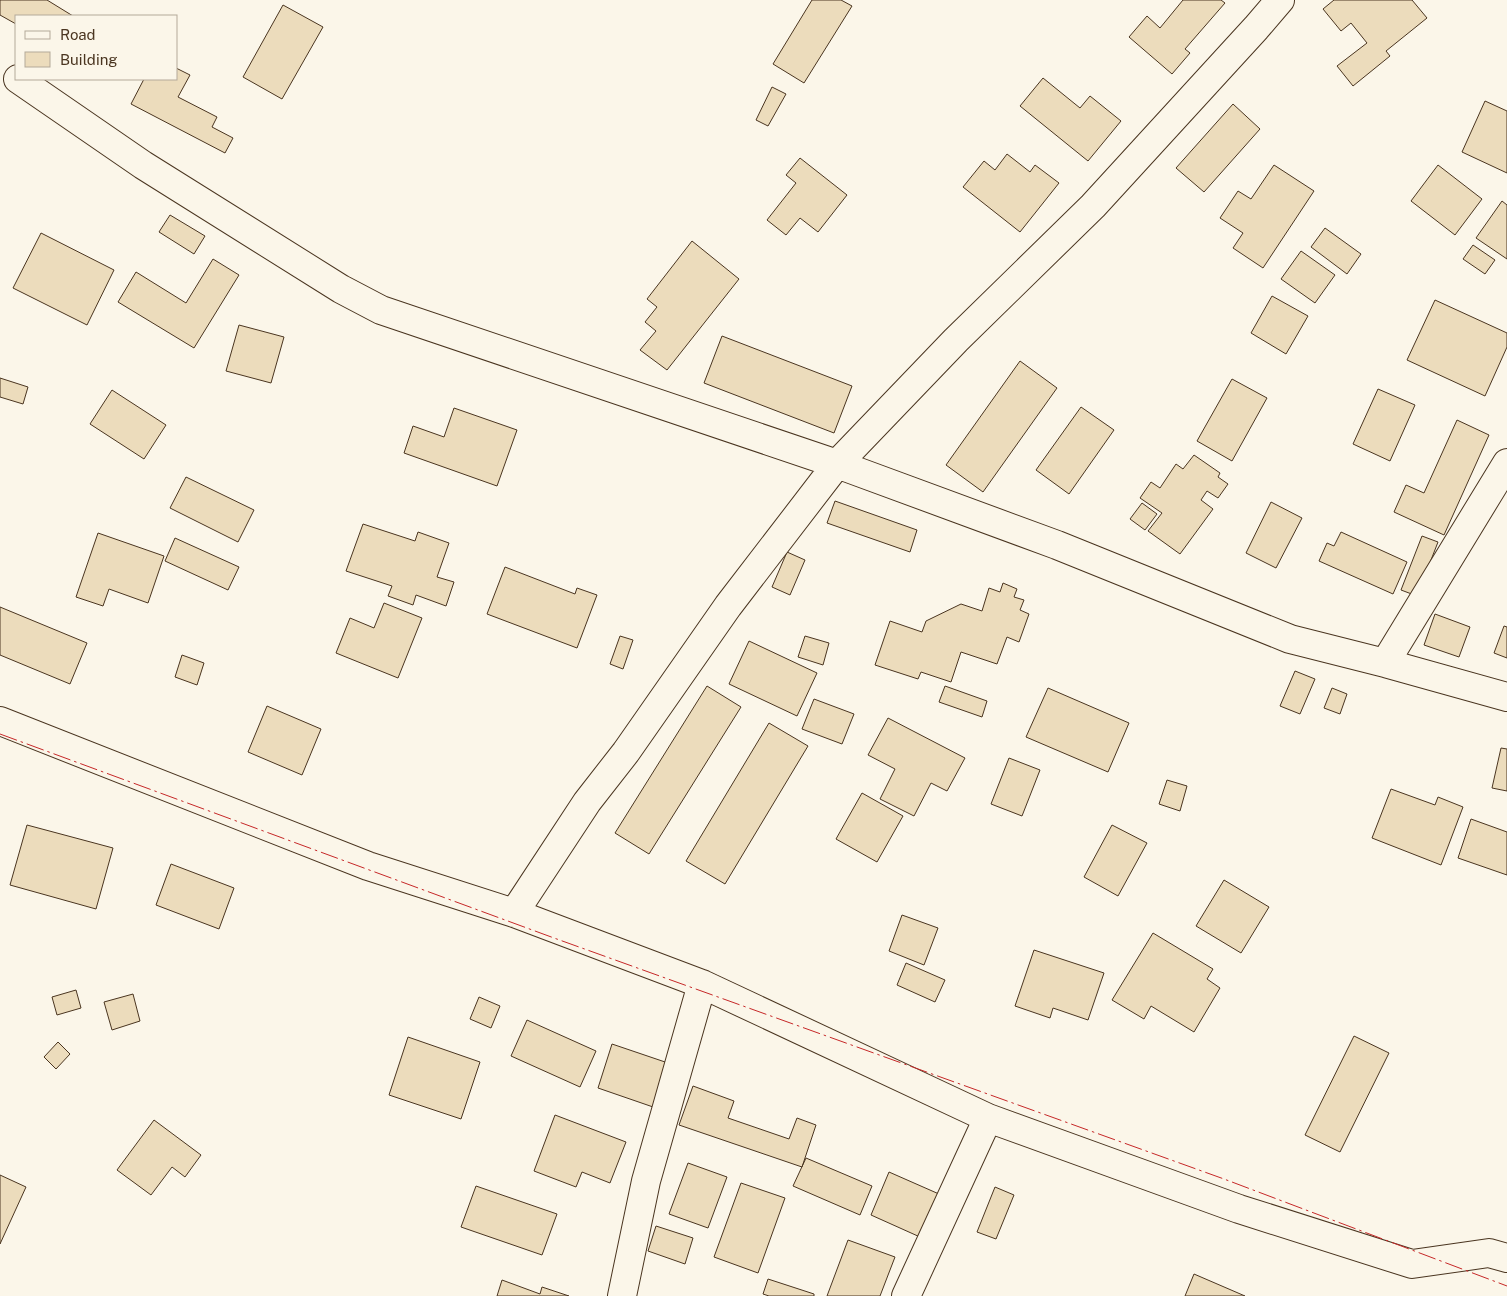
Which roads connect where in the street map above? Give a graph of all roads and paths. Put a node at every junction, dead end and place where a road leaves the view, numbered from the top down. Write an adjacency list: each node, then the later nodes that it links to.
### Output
1 (1280, 0): 6 (street)
2 (0, 66): 3 (street)
3 (15, 77)
4 (20, 80): 6 (street)
5 (1507, 463): 7 (street)
6 (837, 464): 7 (street); 10 (street)
7 (1386, 663): 8 (street)
8 (1507, 697)
9 (0, 721): 10 (street)
10 (514, 913): 11 (street)
11 (702, 984): 12 (street); 14 (street)
12 (988, 1118): 13 (street); 15 (street)
13 (1507, 1258)
14 (622, 1296)
15 (906, 1296)

